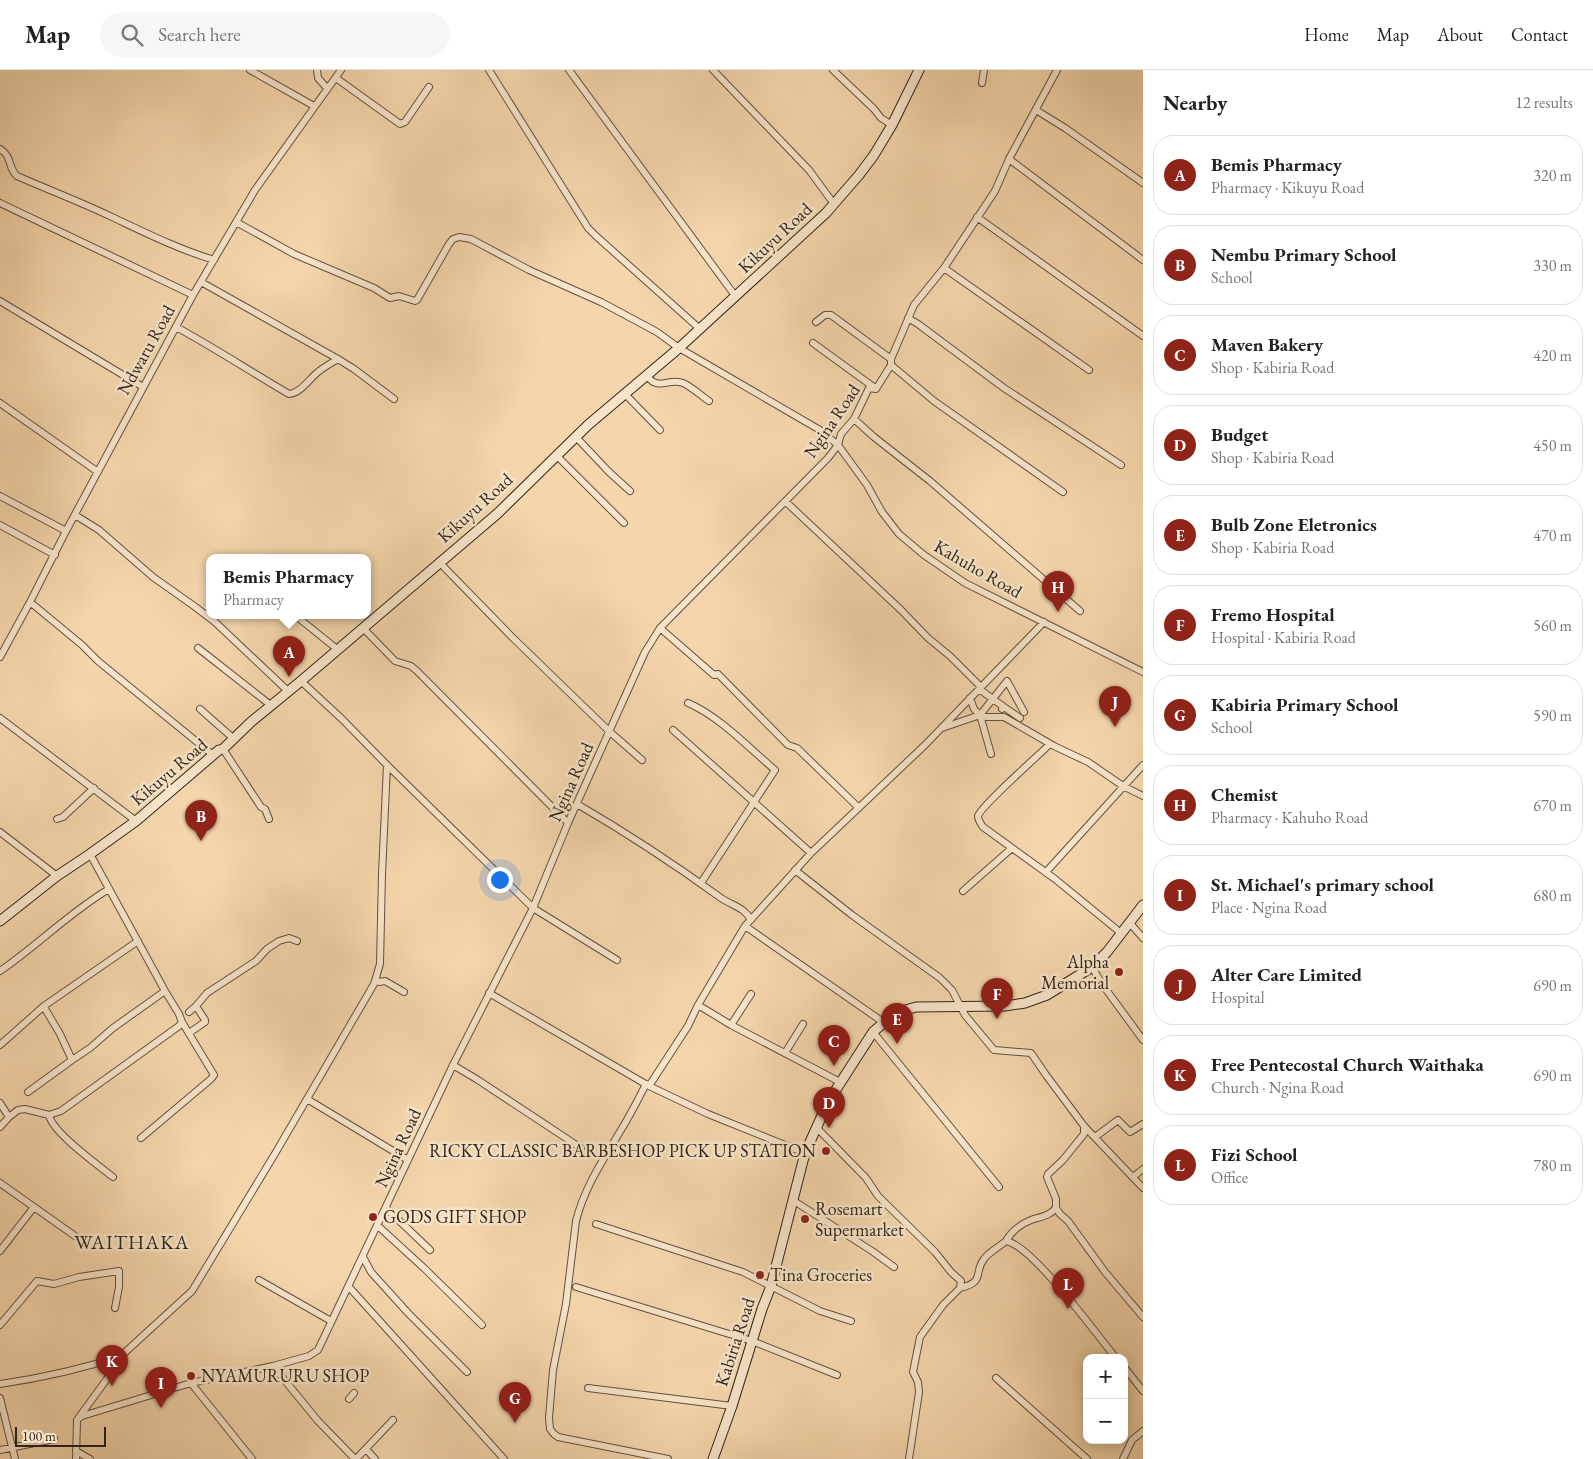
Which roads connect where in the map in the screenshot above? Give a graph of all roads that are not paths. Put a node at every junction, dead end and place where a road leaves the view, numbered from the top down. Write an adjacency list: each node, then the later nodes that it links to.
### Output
1 (250, 70): 15 (street)
2 (317, 70): 14 (street)
3 (341, 70): 11 (street, Ndwaru Road)
4 (489, 70): 35 (street)
5 (569, 70): 30 (street)
6 (713, 70): 22 (street)
7 (834, 70): 17 (street)
8 (919, 70): 17 (main road, Kikuyu Road)
9 (984, 70): 12 (street)
10 (1057, 70): 16 (street, Ngina Road)
11 (336, 78): 13 (street); 14 (street, Ndwaru Road)
12 (982, 83)
13 (430, 87)
14 (327, 88): 15 (street, Ndwaru Road)
15 (314, 106): 24 (street, Ndwaru Road)
16 (1036, 110): 19 (street, Ngina Road); 20 (street)
17 (892, 125): 22 (main road, Kikuyu Road)
18 (0, 149): 25 (street)
19 (1009, 159): 23 (street, Ngina Road); 26 (street)
20 (1143, 183)
21 (0, 203): 29 (street)
22 (834, 204): 30 (main road, Kikuyu Road)
23 (977, 217): 27 (street, Ngina Road); 36 (street)
24 (236, 222): 25 (street, Ndwaru Road); 38 (street, Kahuho Road)
25 (214, 260): 28 (street, Ndwaru Road)
26 (1143, 260)
27 (944, 268): 32 (street, Ngina Road); 41 (street)
28 (201, 282): 29 (street, Ndwaru Road); 39 (street)
29 (193, 295): 34 (street, Ndwaru Road)
30 (736, 297): 35 (main road, Kikuyu Road)
31 (0, 301): 43 (street)
32 (908, 318): 40 (street, Ngina Road); 54 (street)
33 (816, 322): 40 (street)
34 (176, 327): 39 (street); 43 (street, Ndwaru Road)
35 (700, 329): 38 (main road, Kikuyu Road)
36 (1143, 336)
37 (813, 343): 44 (street)
38 (679, 348): 42 (main road, Kikuyu Road); 52 (street, Kahuho Road)
39 (338, 359): 46 (street)
40 (891, 362): 44 (street, Ngina Road); 57 (street)
41 (1089, 370)
42 (646, 376): 45 (main road, Kikuyu Road); 47 (street)
43 (143, 387): 55 (street, Ndwaru Road)
44 (876, 388): 49 (street, Ngina Road)
45 (625, 394): 50 (street); 51 (main road, Kikuyu Road)
46 (394, 399)
47 (709, 401)
48 (0, 403): 55 (street)
49 (854, 419): 52 (street, Ngina Road); 67 (street)
50 (660, 430)
51 (576, 437): 53 (main road, Kikuyu Road); 56 (street)
52 (838, 445): 59 (street, Ngina Road); 71 (street, Kahuho Road)
53 (557, 456): 61 (street); 65 (main road, Kikuyu Road)
54 (1121, 465)
55 (98, 472): 60 (street, Ndwaru Road)
56 (630, 491)
57 (1063, 492)
58 (0, 496): 63 (street)
59 (786, 502): 73 (street, Ngina Road); 79 (street)
60 (75, 515): 63 (street, Ndwaru Road); 68 (street)
61 (624, 523)
62 (0, 525): 64 (street)
63 (66, 531): 64 (street, Ndwaru Road)
64 (55, 555): 66 (street, Ndwaru Road)
65 (439, 562): 72 (main road, Kikuyu Road); 94 (street)
66 (30, 602): 76 (street, Ndwaru Road); 99 (street)
67 (1080, 611)
68 (206, 615)
69 (211, 619): 80 (street)
70 (300, 619): 75 (street)
71 (1044, 622): 77 (street, Kahuho Road); 79 (street)
72 (363, 628): 75 (main road, Kikuyu Road); 112 (street)
73 (660, 628): 94 (street, Ngina Road); 108 (street)
74 (198, 648): 84 (street)
75 (337, 650): 78 (main road, Kikuyu Road)
76 (0, 657)
77 (1143, 672)
78 (302, 681): 80 (main road, Kikuyu Road); 101 (street)
79 (980, 688): 81 (street); 82 (street)
80 (288, 691): 84 (main road, Kikuyu Road)
81 (970, 698): 88 (street); 92 (street)
82 (993, 699): 85 (street); 87 (street); 88 (street)
83 (688, 704): 106 (street)
84 (270, 707): 95 (main road, Kikuyu Road)
85 (1004, 707): 89 (street); 91 (street)
86 (200, 709): 95 (street)
87 (1024, 712)
88 (980, 715): 89 (street); 92 (street); 98 (street)
89 (997, 717): 96 (street)
90 (0, 718): 104 (street)
91 (1020, 718)
92 (941, 729): 108 (street)
93 (673, 730): 106 (street)
94 (610, 732): 100 (street); 107 (street, Ngina Road)
95 (234, 739): 97 (main road, Kikuyu Road)
96 (1050, 744): 103 (street); 114 (street)
97 (223, 749): 99 (main road, Kikuyu Road); 110 (street)
98 (990, 754)
99 (213, 755): 111 (main road, Kikuyu Road)
100 (642, 760)
101 (387, 765): 124 (street); 136 (street)
102 (1143, 765): 103 (street)
103 (1123, 786): 105 (street); 118 (street)
104 (94, 788): 109 (street); 111 (street)
105 (1143, 796)
106 (754, 802): 115 (street); 120 (street)
107 (577, 804): 112 (street, Ngina Road); 120 (street)
108 (859, 808): 115 (street)
109 (57, 819)
110 (269, 819)
111 (136, 821): 116 (main road, Kikuyu Road)
112 (568, 823): 124 (street, Ngina Road)
113 (0, 832): 119 (street)
114 (1012, 848): 118 (street); 122 (street)
115 (811, 853): 117 (street)
116 (90, 854): 119 (main road, Kikuyu Road); 121 (street)
117 (795, 870): 125 (street); 142 (street)
118 (1046, 872): 129 (street)
119 (57, 876): 126 (main road, Kikuyu Road)
120 (701, 883): 125 (street)
121 (110, 889): 131 (street); 135 (street)
122 (963, 891)
123 (1143, 905): 127 (main road, Kabiria Road)
124 (533, 908): 133 (street); 139 (street, Ngina Road)
125 (751, 920): 128 (street)
126 (0, 921)
127 (1129, 922): 129 (main road, Kabiria Road); 130 (street)
128 (745, 926): 141 (street); 147 (street)
129 (1121, 934): 134 (main road, Kabiria Road)
130 (1143, 938)
131 (138, 941): 137 (street); 144 (street)
132 (297, 941): 143 (street)
133 (617, 960)
134 (1092, 967): 142 (main road, Kabiria Road); 152 (street)
135 (0, 971)
136 (376, 980): 138 (street); 160 (street)
137 (165, 991): 146 (street); 155 (street)
138 (404, 992)
139 (488, 993): 156 (street, Ngina Road); 158 (street)
140 (751, 994): 149 (street)
141 (698, 1005): 149 (street); 158 (street)
142 (960, 1005): 147 (main road, Kabiria Road); 165 (street)
143 (196, 1006): 145 (street); 151 (street)
144 (44, 1007): 153 (street); 155 (street)
145 (189, 1012)
146 (182, 1022): 151 (street); 162 (street)
147 (883, 1022): 150 (main road, Kabiria Road)
148 (803, 1024): 154 (street)
149 (731, 1025): 154 (street)
150 (873, 1032): 157 (main road, Kabiria Road); 177 (street)
151 (189, 1033): 168 (street)
152 (1143, 1040)
153 (0, 1045)
154 (785, 1053): 157 (street)
155 (72, 1060): 159 (street)
156 (453, 1065): 170 (street); 172 (street, Ngina Road)
157 (840, 1082): 167 (main road, Kabiria Road)
158 (647, 1085): 171 (street); 233 (street)
159 (28, 1092)
160 (307, 1100): 172 (street); 204 (street)
161 (0, 1103): 163 (street)
162 (49, 1116): 163 (street); 174 (street)
163 (9, 1117): 166 (street)
164 (1143, 1124): 169 (street)
165 (1084, 1126): 169 (street); 182 (street)
166 (0, 1127)
167 (816, 1128): 171 (main road, Kabiria Road); 195 (street)
168 (141, 1138)
169 (1095, 1138): 175 (street)
170 (581, 1148)
171 (805, 1153): 179 (main road, Kabiria Road)
172 (408, 1160): 181 (street, Ngina Road)
173 (1143, 1169): 175 (street)
174 (113, 1177)
175 (1133, 1177): 178 (street)
176 (0, 1183): 180 (street)
177 (999, 1187)
178 (1143, 1188)
179 (794, 1201): 190 (street); 192 (main road, Kabiria Road)
180 (34, 1207): 185 (street); 188 (street)
181 (386, 1208): 184 (street, Ngina Road); 187 (street)
182 (1056, 1208): 186 (street); 197 (street)
183 (596, 1224): 192 (street)
184 (378, 1226): 189 (street, Ngina Road); 201 (street)
185 (75, 1236)
186 (1006, 1241): 195 (street); 203 (street)
187 (430, 1250)
188 (0, 1251)
189 (363, 1257): 193 (street, Ngina Road); 206 (street)
190 (894, 1267)
191 (260, 1280): 198 (street)
192 (771, 1286): 199 (street); 202 (main road, Kabiria Road)
193 (349, 1287): 198 (street, Ngina Road); 232 (street)
194 (576, 1287): 202 (street)
195 (960, 1288): 235 (street)
196 (115, 1308): 200 (street)
197 (1143, 1318)
198 (331, 1321): 205 (street, Ngina Road)
199 (851, 1321)
200 (1, 1322)
201 (482, 1325)
202 (752, 1341): 208 (street); 217 (main road, Kabiria Road)
203 (1113, 1354)
204 (121, 1356): 211 (street); 218 (street)
205 (273, 1366): 210 (street, Ngina Road); 230 (street)
206 (467, 1372)
207 (1128, 1372): 213 (street)
208 (837, 1375)
209 (996, 1378): 236 (street)
210 (191, 1383): 218 (street, Ngina Road); 229 (street)
211 (0, 1384)
212 (588, 1388): 217 (street)
213 (1143, 1391)
214 (354, 1392): 216 (street)
215 (0, 1398): 222 (street)
216 (348, 1399)
217 (732, 1406): 234 (main road, Kabiria Road)
218 (77, 1420): 225 (street)
219 (393, 1420): 223 (street)
220 (1143, 1431): 237 (street)
221 (54, 1439): 222 (street)
222 (12, 1448): 224 (street); 226 (street)
223 (366, 1449): 230 (street); 231 (street)
224 (0, 1450)
225 (76, 1451): 227 (street); 228 (street)
226 (15, 1459)
227 (76, 1459)
228 (90, 1459)
229 (252, 1459)
230 (356, 1459)
231 (376, 1459)
232 (504, 1459)
233 (668, 1459)
234 (713, 1459)
235 (910, 1459)
236 (1087, 1459)
237 (1123, 1459)

